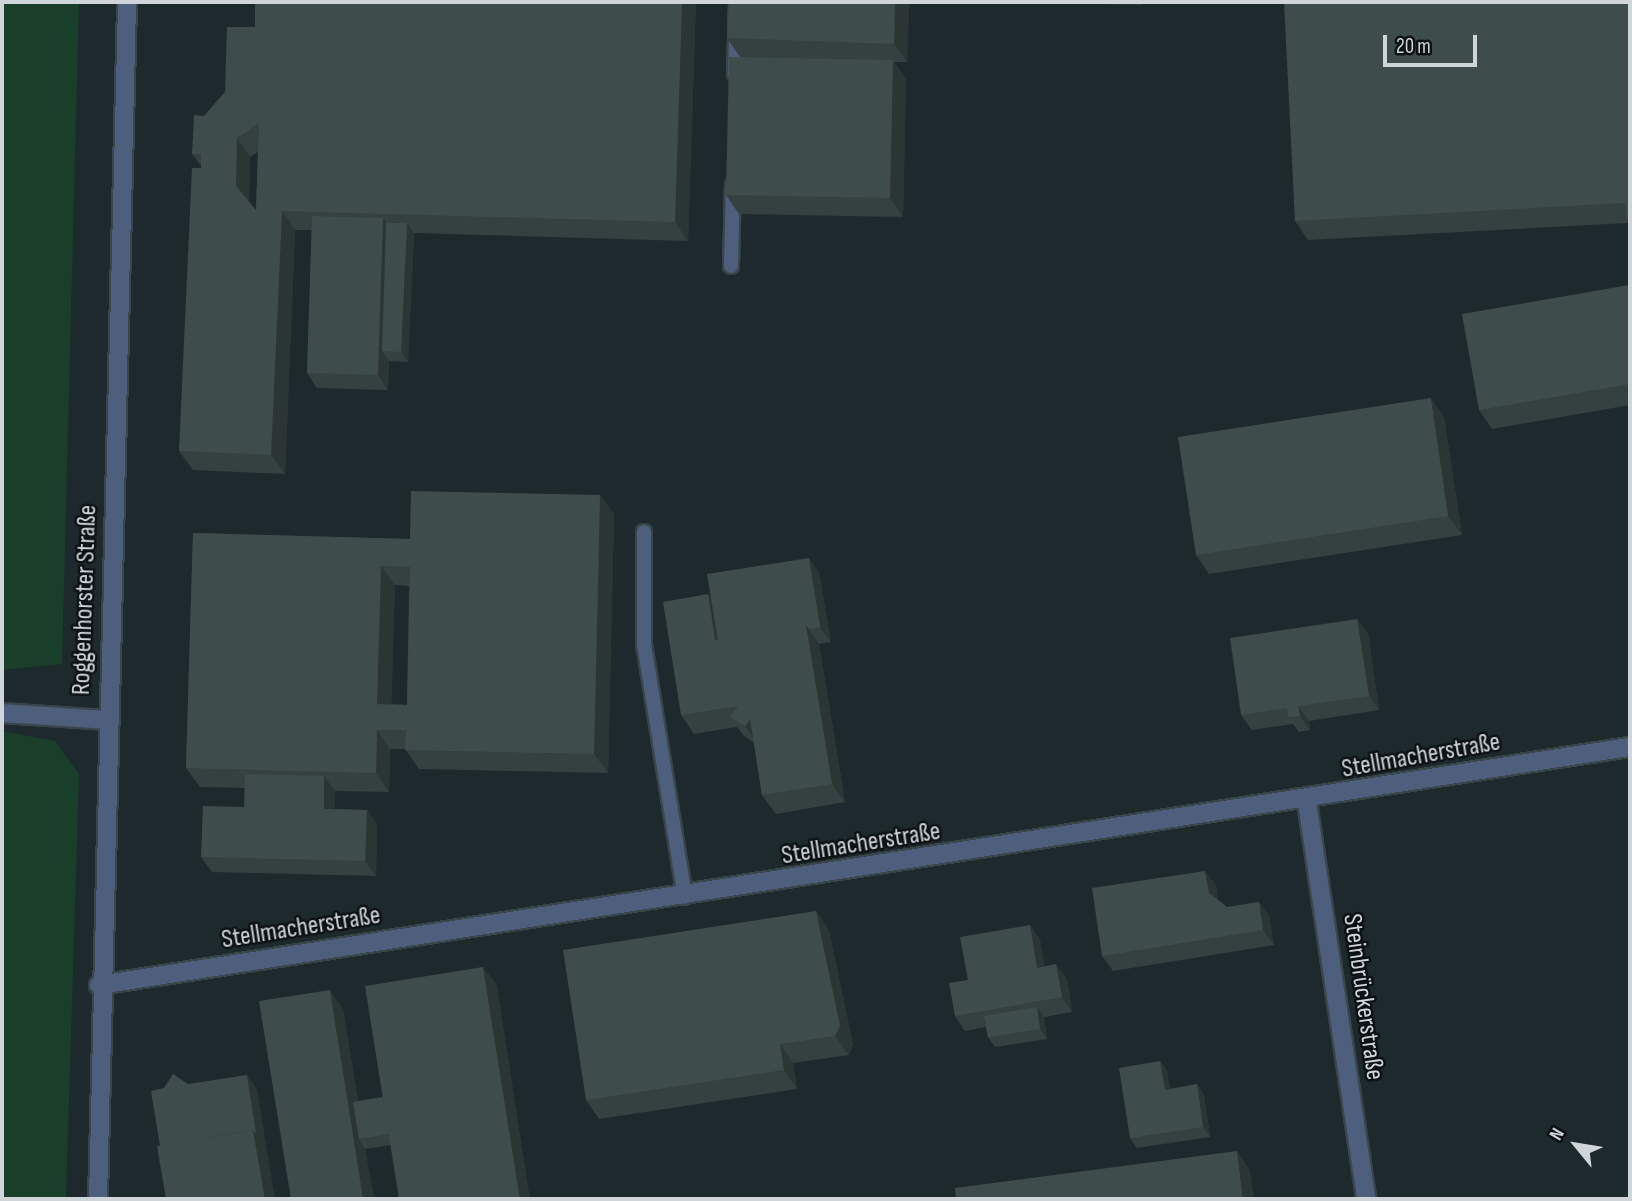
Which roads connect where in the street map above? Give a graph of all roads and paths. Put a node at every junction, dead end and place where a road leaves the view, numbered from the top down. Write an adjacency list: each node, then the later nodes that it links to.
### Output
1 (127, 2): 8 (street, Roggenhorster Straße)
2 (737, 2): 3 (lane)
3 (735, 85)
4 (733, 169): 5 (lane)
5 (731, 266)
6 (644, 532): 11 (lane)
7 (2, 713): 8 (street)
8 (108, 720): 12 (street, Roggenhorster Straße)
9 (1630, 747): 10 (street, Stellmacherstraße)
10 (1307, 802): 11 (street, Stellmacherstraße); 14 (street, Steinbrückerstraße)
11 (685, 897): 12 (street, Stellmacherstraße)
12 (99, 985): 13 (street, Roggenhorster Straße)
13 (98, 1199)
14 (1366, 1199)

